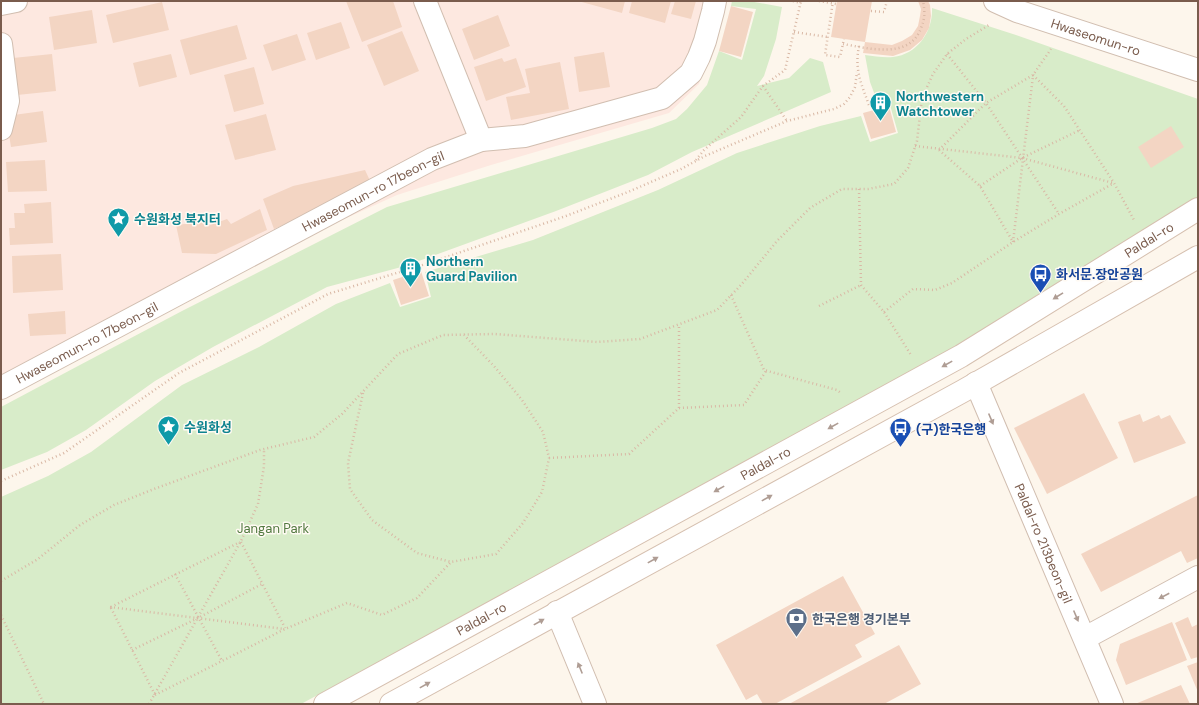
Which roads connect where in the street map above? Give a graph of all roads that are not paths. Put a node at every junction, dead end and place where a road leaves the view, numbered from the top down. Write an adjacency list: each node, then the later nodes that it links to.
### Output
1 (16, 1): 5 (main road)
2 (425, 1): 9 (main road)
3 (714, 1): 9 (main road, Hwaseomun-ro 17beon-gil)
4 (995, 1): 7 (main road, Hwaseomun-ro)
5 (1, 4)
6 (1, 44): 8 (main road)
7 (1198, 70)
8 (1, 129)
9 (481, 140): 13 (main road, Hwaseomun-ro 17beon-gil)
10 (1198, 209): 17 (main road, Paldal-ro, one-way to 17)
11 (1198, 257): 12 (main road)
12 (976, 383): 15 (main road, one-way to 12); 16 (main road, Paldal-ro 213beon-gil, one-way to 16)
13 (1, 388)
14 (1198, 577): 16 (main road, one-way to 16)
15 (557, 612): 18 (main road, one-way to 15); 19 (main road, one-way to 15)
16 (1085, 638): 20 (main road, Paldal-ro 213beon-gil)
17 (326, 704)
18 (391, 704)
19 (595, 704)
20 (1112, 704)

